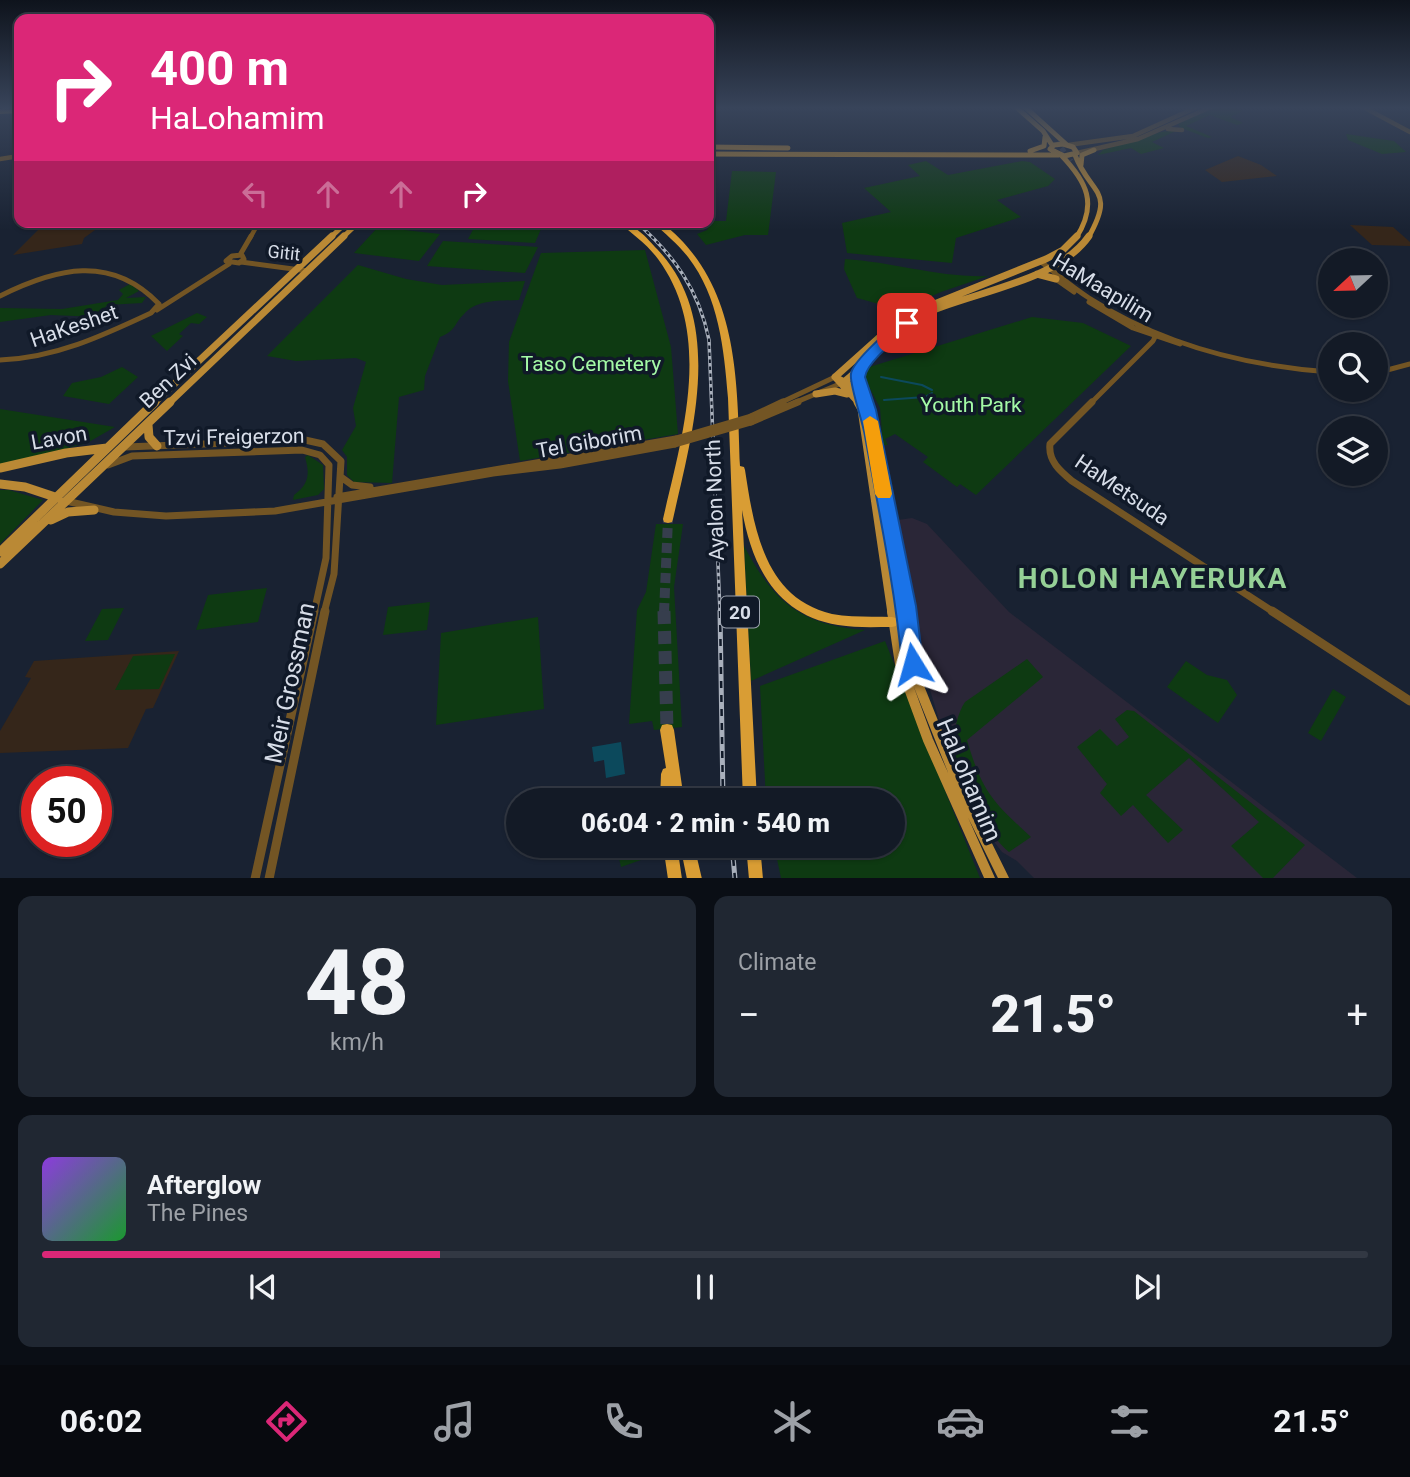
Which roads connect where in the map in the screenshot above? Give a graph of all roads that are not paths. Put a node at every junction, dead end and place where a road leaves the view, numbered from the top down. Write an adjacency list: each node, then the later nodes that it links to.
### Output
1 (787, 148): 8 (main road)
2 (1038, 148): 8 (main road)
3 (1042, 148): 8 (main road)
4 (1055, 148): 10 (main road)
5 (1073, 148): 11 (main road)
6 (1104, 148): 7 (street)
7 (1094, 150): 11 (street); 12 (main road)
8 (1030, 151)
9 (714, 154): 10 (main road)
10 (1060, 155): 11 (main road); 13 (main road)
11 (1074, 156): 12 (main road); 13 (main road)
12 (1081, 166): 13 (main road)
13 (1095, 204): 23 (main road); 24 (main road)
14 (256, 228): 21 (street)
15 (341, 228): 26 (main road, Ben Zvi)
16 (352, 228): 26 (main road, Ben Zvi)
17 (623, 228): 22 (highway)
18 (628, 228): 22 (highway)
19 (662, 228): 29 (highway, Ayalon North / 20)
20 (671, 228): 29 (highway)
21 (242, 259): 26 (street, Gitit); 30 (street, HaKeshet)
22 (662, 259): 66 (highway)
23 (1038, 263): 25 (street, HaMaapilim); 45 (main road)
24 (1058, 263): 25 (main road); 28 (main road)
25 (1046, 269): 27 (main road); 28 (street, HaMaapilim)
26 (301, 270): 51 (main road, Ben Zvi); 55 (main road, Ben Zvi)
27 (1030, 274): 28 (main road); 41 (main road)
28 (1058, 278): 34 (street, HaMaapilim)
29 (711, 289): 50 (highway, Ayalon North / 20)
30 (184, 293): 32 (street, HaKeshet); 33 (street, HaKeshet)
31 (0, 296): 32 (street, HaKeshet)
32 (156, 300): 33 (street)
33 (155, 311): 38 (street, HaKeshet)
34 (1147, 332): 35 (street); 36 (street, HaMaapilim); 37 (street)
35 (1155, 337): 36 (street, HaMaapilim); 37 (street, HaMetsuda)
36 (1196, 347): 43 (street, HaMaapilim)
37 (1142, 351): 72 (street, HaMetsuda)
38 (0, 360)
39 (1410, 364): 42 (street)
40 (1410, 369): 44 (street)
41 (858, 370): 45 (main road); 48 (main road, HaLohamim)
42 (1388, 370)
43 (1318, 371)
44 (1388, 372)
45 (840, 381): 46 (street, Tel Giborim); 47 (main road, HaLohamim); 48 (main road); 49 (street, Tel Giborim)
46 (816, 394): 47 (main road); 49 (street, Tel Giborim)
47 (852, 395): 70 (main road, HaLohamim)
48 (867, 405): 71 (main road, HaLohamim)
49 (751, 420): 52 (street, Tel Giborim, bridge)
50 (732, 424): 70 (highway); 75 (highway, Ayalon North / 20)
51 (148, 425): 53 (main road); 54 (main road, Ben Zvi)
52 (676, 442): 60 (street, Tel Giborim); 62 (street, Tel Giborim)
53 (157, 446): 54 (street, Tzvi Freigerzon); 58 (street, Tzvi Freigerzon)
54 (125, 447): 55 (main road, Lavon); 57 (main road, Ben Zvi)
55 (106, 448): 56 (main road, Lavon); 61 (main road, Ben Zvi)
56 (0, 468)
57 (101, 470): 63 (main road, Ben Zvi); 64 (street, Tzvi Freigerzon)
58 (341, 477): 60 (street); 62 (street)
59 (0, 484): 61 (main road)
60 (397, 484): 62 (street, Tel Giborim)
61 (56, 498): 63 (main road); 68 (main road, Ben Zvi)
62 (339, 499): 64 (street, Tel Giborim); 80 (street, Meir Grossman)
63 (66, 501): 65 (street, Tel Giborim); 67 (main road, Ben Zvi)
64 (329, 501): 65 (street, Tel Giborim); 79 (street, Meir Grossman)
65 (94, 510): 67 (main road)
66 (668, 520)
67 (34, 531): 69 (main road, Ben Zvi)
68 (0, 552)
69 (0, 564)
70 (892, 622): 71 (main road); 84 (main road, HaLohamim)
71 (908, 635): 85 (main road, HaLohamim)
72 (1410, 701)
73 (667, 788): 74 (highway)
74 (675, 788)
75 (749, 788)
76 (672, 858): 81 (highway)
77 (690, 858): 82 (highway)
78 (755, 858): 83 (highway)
79 (255, 878)
80 (269, 878)
81 (675, 878)
82 (695, 878)
83 (757, 878)
84 (989, 878)
85 (1004, 878)

